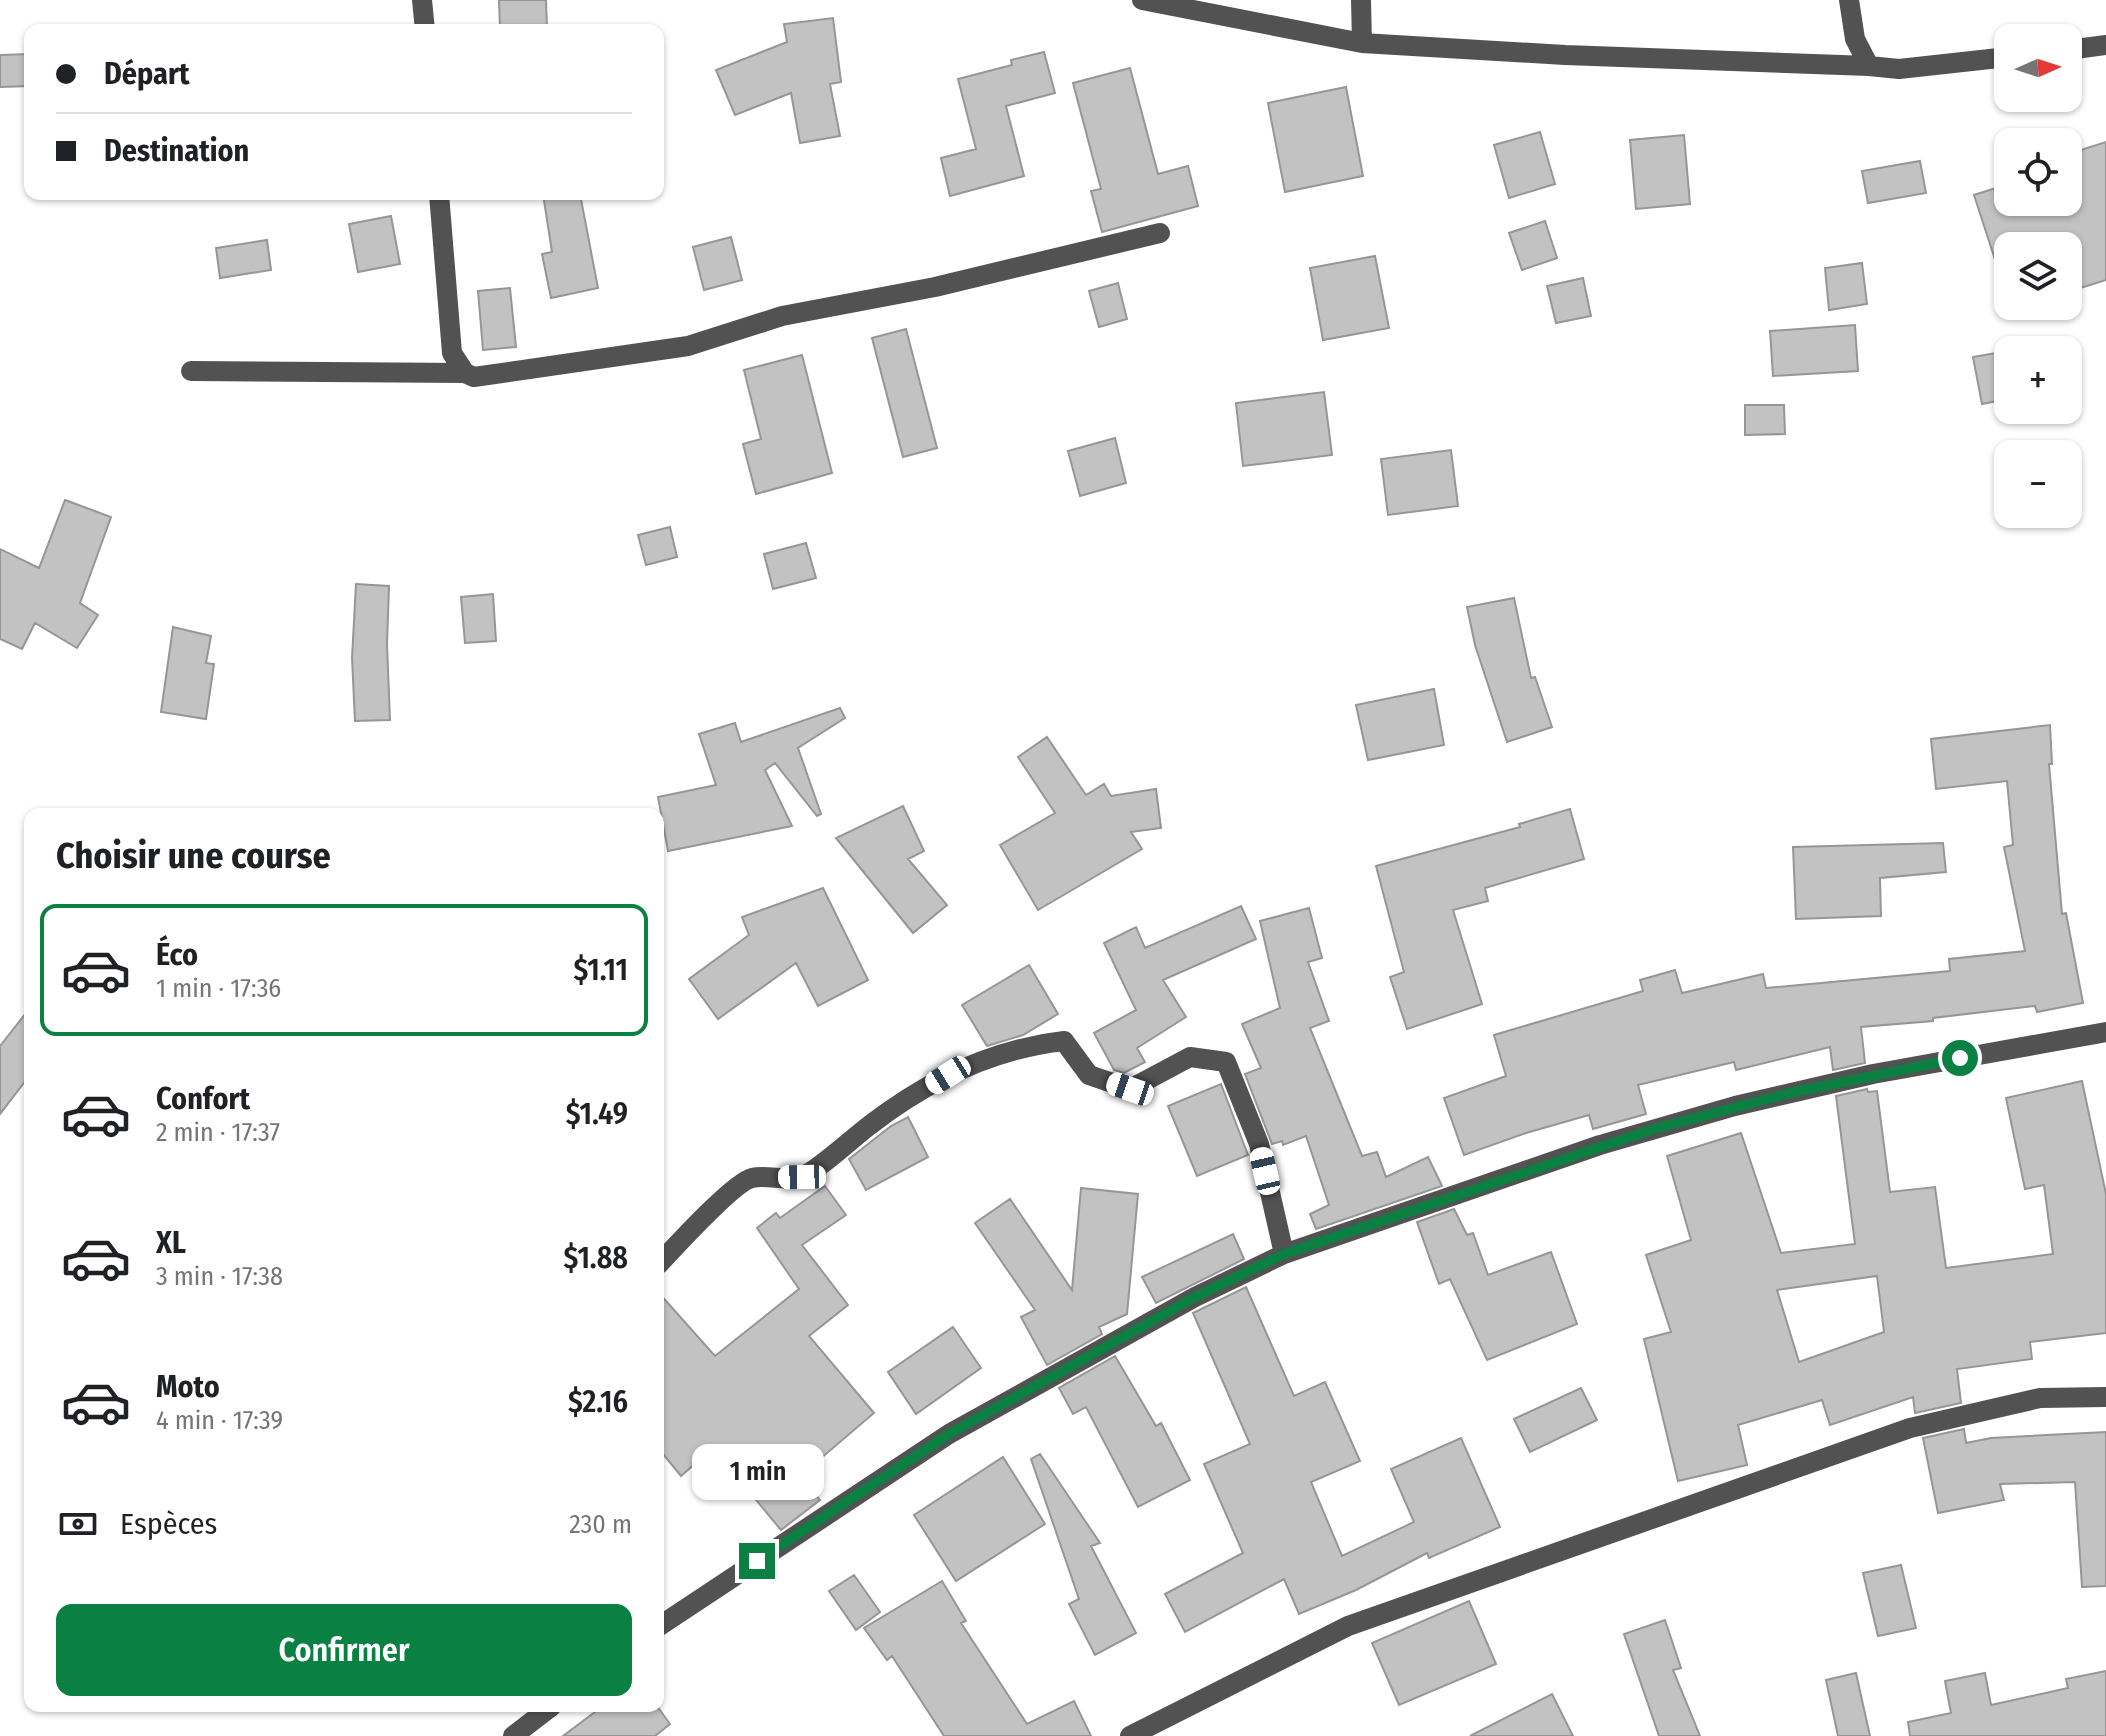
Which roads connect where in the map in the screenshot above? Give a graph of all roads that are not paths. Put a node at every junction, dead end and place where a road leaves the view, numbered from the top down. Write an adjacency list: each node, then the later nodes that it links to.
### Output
1 (422, 0): 5 (street)
2 (1142, 0): 6 (street)
3 (1361, 0): 6 (street)
4 (1849, 0): 10 (street)
5 (424, 24)
6 (1362, 43): 10 (street)
7 (2106, 45): 8 (street)
8 (2082, 48)
9 (1994, 59): 10 (street)
10 (1869, 66)
11 (439, 200): 14 (street)
12 (1160, 233): 14 (street)
13 (191, 371): 14 (street)
14 (465, 373)
15 (2106, 1032): 16 (street)
16 (1284, 1254): 17 (street); 19 (street)
17 (664, 1259)
18 (2106, 1397): 22 (street)
19 (664, 1623)
20 (544, 1712): 21 (street)
21 (513, 1736)
22 (1130, 1736)

